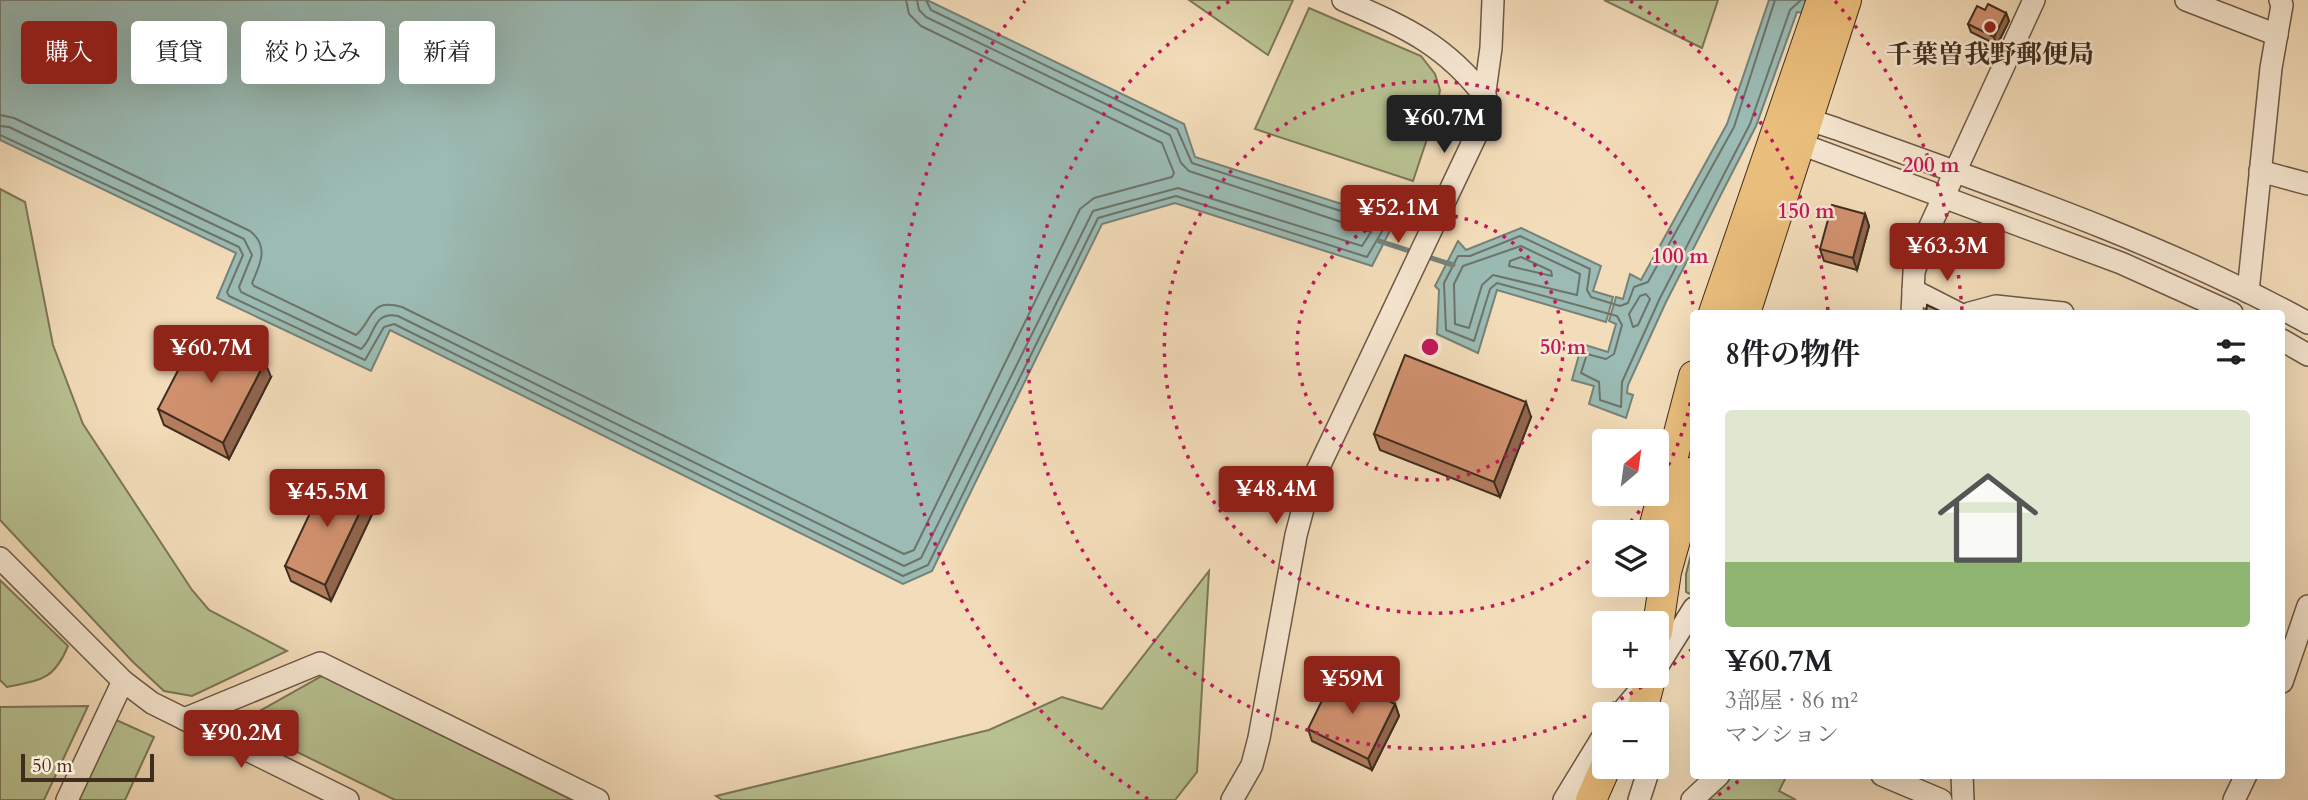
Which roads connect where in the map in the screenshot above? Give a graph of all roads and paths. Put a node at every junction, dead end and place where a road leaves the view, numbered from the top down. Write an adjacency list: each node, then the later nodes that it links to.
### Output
1 (1343, 0): 9 (street)
2 (1493, 0): 9 (street)
3 (1822, 0): 10 (highway)
4 (1846, 0): 10 (highway)
5 (2034, 0): 12 (street)
6 (2186, 0): 8 (street)
7 (2280, 0): 8 (street)
8 (2277, 35): 11 (street)
9 (1486, 98): 49 (street)
10 (1795, 128): 12 (street); 14 (street); 18 (highway); 19 (highway)
11 (2260, 171): 13 (street); 16 (street)
12 (1954, 172): 14 (street); 16 (street)
13 (2308, 184)
14 (1942, 196): 15 (street); 17 (street)
15 (1913, 290): 20 (street); 21 (street)
16 (2248, 292): 24 (street)
17 (2202, 307)
18 (1715, 310)
19 (1746, 310)
20 (1912, 310)
21 (1952, 310)
22 (1981, 310): 23 (street)
23 (2034, 310)
24 (2283, 310)
25 (2285, 311): 26 (street)
26 (2308, 323)
27 (2285, 342): 28 (street)
28 (2308, 355)
29 (1690, 391): 31 (highway)
30 (1690, 486): 35 (highway)
31 (1656, 520)
32 (0, 558): 38 (street)
33 (2308, 606): 36 (street)
34 (1690, 614): 35 (street)
35 (1677, 634)
36 (2296, 640): 37 (street)
37 (2285, 673)
38 (123, 681): 39 (street); 46 (street)
39 (184, 719): 47 (street); 48 (street)
40 (1622, 779): 45 (street)
41 (1715, 779): 50 (street)
42 (1891, 779): 51 (street)
43 (1962, 779): 52 (street)
44 (2244, 779): 53 (street)
45 (1603, 788)
46 (66, 800)
47 (348, 800)
48 (598, 800)
49 (1232, 800)
50 (1692, 800)
51 (1941, 800)
52 (1963, 800)
53 (2234, 800)

